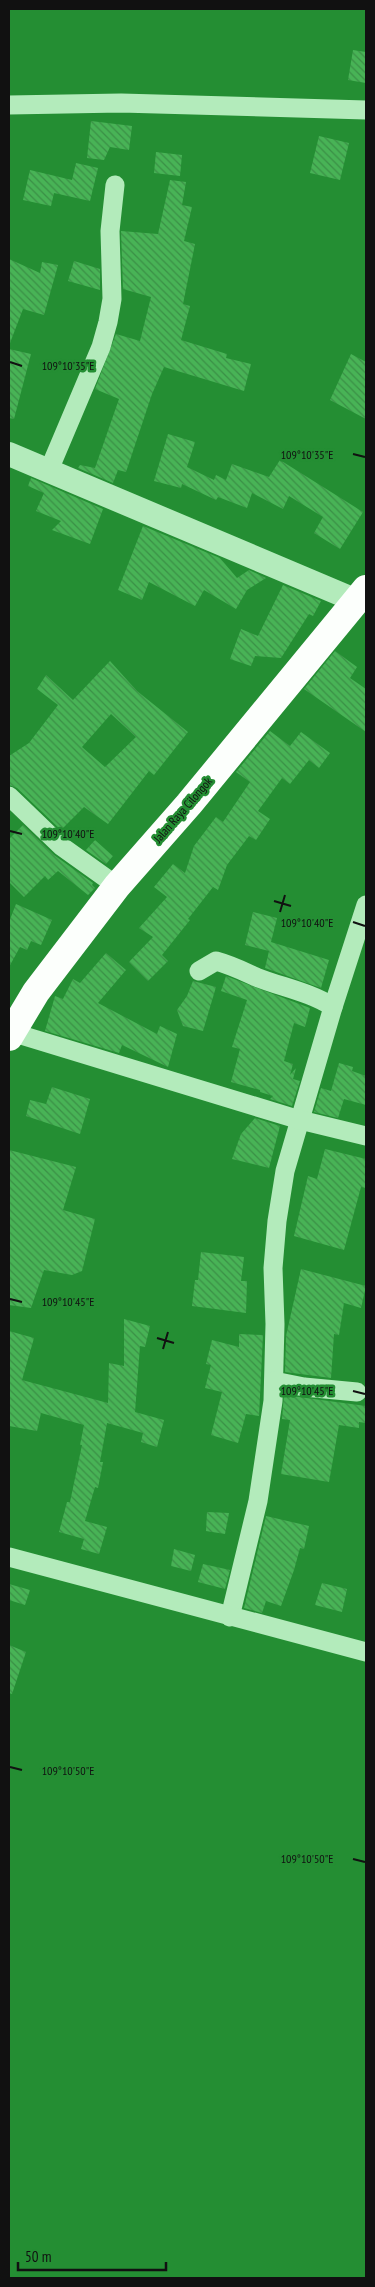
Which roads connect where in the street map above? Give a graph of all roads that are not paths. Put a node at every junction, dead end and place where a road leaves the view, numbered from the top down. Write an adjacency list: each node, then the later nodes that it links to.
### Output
1 (9, 105): 2 (street)
2 (366, 110)
3 (115, 184): 5 (street)
4 (9, 454): 5 (street)
5 (49, 470): 6 (street)
6 (362, 595): 8 (highway, Jalan Raya Cilongok)
7 (9, 796): 8 (street)
8 (117, 886): 12 (highway, Jalan Raya Cilongok)
9 (366, 906): 11 (street)
10 (199, 971): 11 (street)
11 (332, 1007): 13 (street)
12 (10, 1034): 13 (street)
13 (300, 1120): 14 (street); 15 (street)
14 (366, 1136)
15 (274, 1381): 16 (street); 18 (street)
16 (357, 1392)
17 (9, 1557): 18 (street)
18 (230, 1617): 19 (street)
19 (366, 1652)

